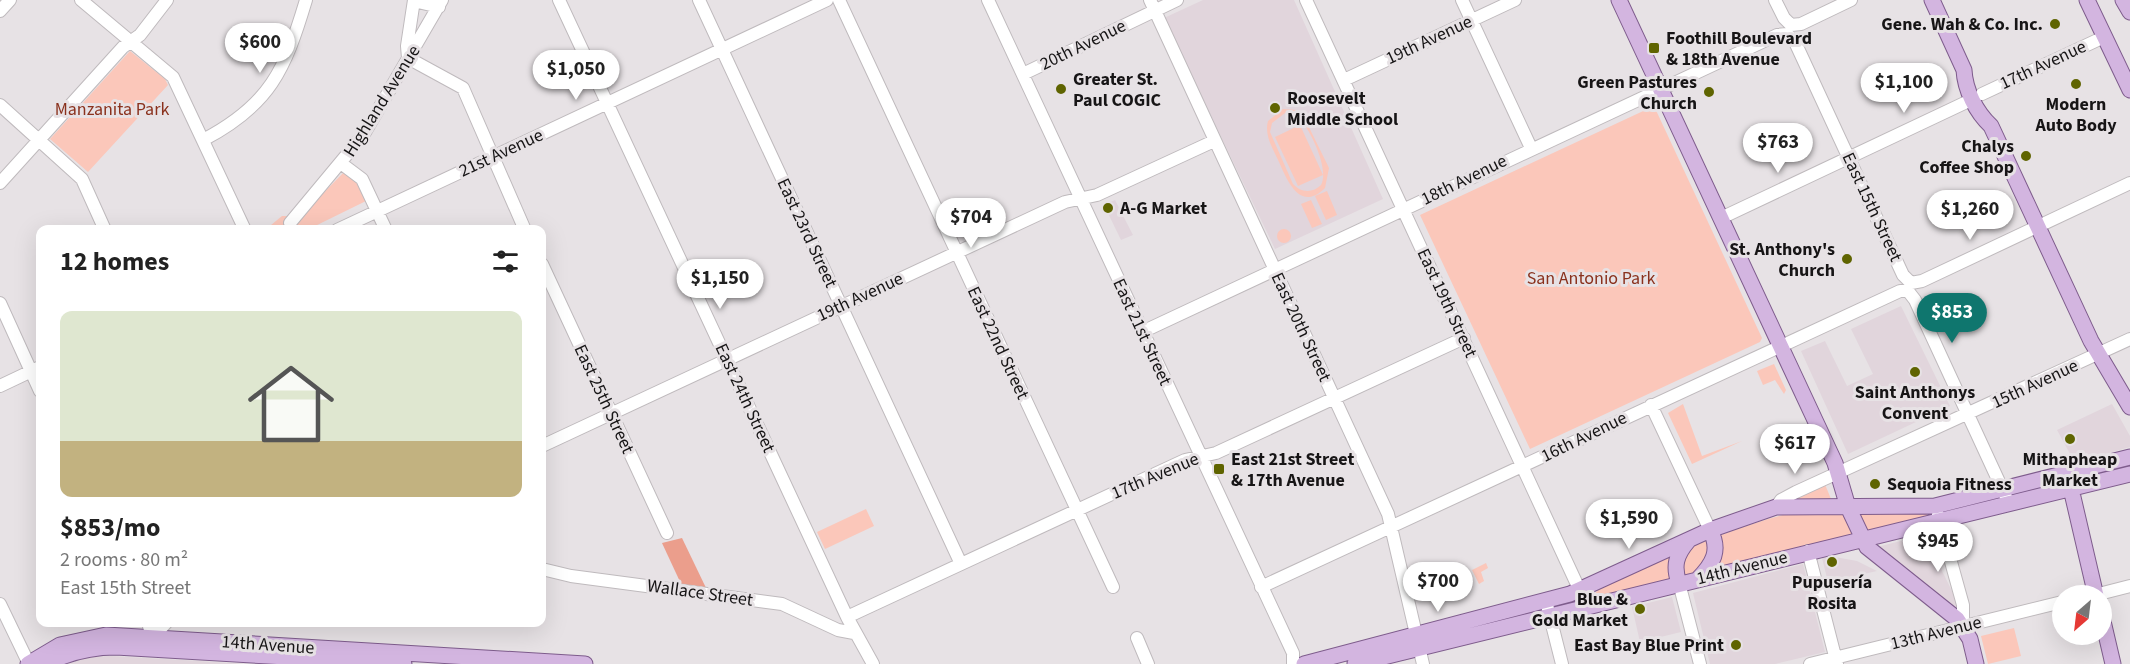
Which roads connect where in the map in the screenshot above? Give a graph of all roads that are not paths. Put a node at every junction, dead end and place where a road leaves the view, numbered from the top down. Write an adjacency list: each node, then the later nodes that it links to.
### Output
1 (10, 0): 23 (street)
2 (81, 0): 28 (street)
3 (167, 0): 28 (street)
4 (306, 0): 39 (street)
5 (559, 0): 36 (street, East 24th Street)
6 (699, 0): 29 (street, East 23rd Street)
7 (827, 0): 29 (street, 21st Avenue)
8 (839, 0): 58 (street, East 22nd Street)
9 (988, 0): 31 (street, East 21st Street)
10 (1177, 0): 22 (street, 20th Avenue)
11 (1306, 0): 32 (street, East 19th Street)
12 (1462, 0): 25 (street)
13 (1515, 0): 25 (street, 19th Avenue)
14 (1619, 0): 33 (main road)
15 (1775, 0): 26 (street, East 15th Street)
16 (1851, 0): 26 (street, 18th Avenue)
17 (1932, 0): 35 (main road)
18 (2087, 0): 27 (main road)
19 (2123, 0): 24 (main road)
20 (414, 1): 21 (street); 30 (street)
21 (440, 3): 30 (street, Highland Avenue)
22 (1152, 5): 31 (street, 20th Avenue); 40 (street, East 20th Street)
23 (0, 11)
24 (2130, 12)
25 (1471, 21): 32 (street, 19th Avenue); 41 (street)
26 (1789, 30): 33 (street, 18th Avenue); 43 (street, East 15th Street)
27 (2104, 37): 34 (main road); 35 (street, 17th Avenue)
28 (131, 41): 38 (street); 39 (street)
29 (722, 50): 36 (street, 21st Avenue); 63 (street, East 23rd Street)
30 (408, 58): 42 (street); 44 (street, Highland Avenue)
31 (1023, 74): 47 (street, East 21st Street)
32 (1344, 80): 48 (street, East 19th Street)
33 (1660, 89): 41 (street, 18th Avenue); 50 (main road)
34 (2130, 90)
35 (1977, 97): 43 (street, 17th Avenue); 57 (main road)
36 (607, 103): 42 (street, 21st Avenue); 69 (street, East 24th Street)
37 (0, 105): 38 (street)
38 (39, 140): 45 (street); 52 (street)
39 (203, 140): 53 (street)
40 (1214, 141): 47 (street, 19th Avenue); 59 (street, East 20th Street)
41 (1531, 148): 48 (street, 18th Avenue)
42 (494, 156): 49 (street, 21st Avenue); 56 (street)
43 (1849, 157): 50 (street, 17th Avenue); 61 (street, East 15th Street)
44 (342, 164): 49 (street); 51 (street, Highland Avenue)
45 (0, 183)
46 (2130, 183): 57 (street, 16th Avenue)
47 (1080, 198): 58 (street, 19th Avenue); 64 (street, East 21st Street)
48 (1404, 210): 59 (street, 18th Avenue); 65 (street, East 19th Street)
49 (378, 211): 54 (street, 21st Avenue); 55 (street)
50 (1721, 218): 67 (main road)
51 (290, 223)
52 (103, 225)
53 (243, 225)
54 (348, 225)
55 (384, 225)
56 (523, 225)
57 (2037, 227): 61 (street, 16th Avenue); 68 (main road)
58 (955, 252): 63 (street, 19th Avenue); 87 (street, East 22nd Street)
59 (1275, 269): 64 (street, 18th Avenue); 72 (street, East 20th Street)
60 (546, 273): 75 (street, East 25th Street)
61 (1909, 287): 67 (street, 16th Avenue); 76 (street, East 15th Street)
62 (0, 303): 70 (street)
63 (842, 306): 69 (street, 19th Avenue); 95 (street, East 23rd Street)
64 (1142, 332): 78 (street, East 21st Street)
65 (1464, 338): 72 (street, 17th Avenue); 80 (street, East 19th Street)
66 (2130, 339): 68 (street, 15th Avenue)
67 (1780, 347): 73 (street, 16th Avenue); 81 (main road)
68 (2098, 355): 74 (main road); 76 (street, 15th Avenue)
69 (727, 360): 75 (street, 19th Avenue); 109 (street, East 24th Street)
70 (36, 369): 71 (street)
71 (0, 386)
72 (1333, 396): 78 (street, 17th Avenue); 89 (street, East 20th Street)
73 (1651, 405): 80 (street, 16th Avenue); 90 (street)
74 (2130, 407)
75 (611, 413): 77 (street, 19th Avenue); 91 (street, East 25th Street)
76 (1969, 414): 81 (street, 15th Avenue); 84 (street, East 15th Street)
77 (546, 444)
78 (1200, 456): 87 (street, 17th Avenue); 102 (street, East 21st Street)
79 (2130, 457): 83 (main road, 14th Avenue)
80 (1523, 466): 89 (street, 16th Avenue); 103 (street, East 19th Street)
81 (1837, 474): 85 (street, 15th Avenue); 86 (main road)
82 (2130, 474): 83 (main road, 14th Avenue)
83 (2069, 482): 84 (main road, 14th Avenue); 99 (main road)
84 (2006, 497): 88 (main road, 14th Avenue)
85 (1776, 507): 86 (main road, 14th Avenue); 90 (main road, 15th Avenue)
86 (1848, 507): 88 (main road, 14th Avenue); 92 (main road)
87 (1077, 510): 95 (street, 17th Avenue); 101 (street, East 22nd Street)
88 (1937, 513): 92 (main road, 14th Avenue); 110 (street)
89 (1390, 527): 102 (street, 16th Avenue); 114 (street, East 20th Street)
90 (1710, 530): 93 (main road, 15th Avenue); 97 (main road)
91 (667, 533)
92 (1862, 538): 94 (main road, 14th Avenue); 110 (main road)
93 (1690, 539): 98 (main road); 103 (main road, 15th Avenue)
94 (1808, 551): 97 (main road, 14th Avenue); 117 (street)
95 (961, 564): 109 (street, 17th Avenue)
96 (546, 570): 111 (street, Wallace Street)
97 (1698, 579): 98 (main road, 14th Avenue)
98 (1679, 583): 107 (main road, 14th Avenue); 129 (street)
99 (2093, 585)
100 (2130, 586): 104 (street)
101 (1113, 587)
102 (1261, 588): 124 (street, East 21st Street)
103 (1581, 590): 107 (street, East 19th Street); 108 (main road, 14th Avenue)
104 (2112, 591)
105 (0, 603): 118 (street)
106 (2052, 605): 110 (street, 13th Avenue)
107 (1587, 606): 108 (main road, 14th Avenue)
108 (1548, 608): 114 (main road, 14th Avenue); 128 (street)
109 (847, 617): 111 (street, East 24th Street)
110 (1963, 627): 117 (street, 13th Avenue); 131 (main road)
111 (854, 633): 122 (street, East 24th Street)
112 (150, 636): 116 (main road, 14th Avenue); 118 (main road, 14th Avenue); 119 (main road, 14th Avenue); 120 (main road, 14th Avenue)
113 (1137, 638): 123 (street)
114 (1418, 642): 125 (main road, 14th Avenue); 126 (main road, 14th Avenue); 127 (street, East 20th Street)
115 (2109, 645): 132 (main road)
116 (456, 660): 121 (main road, 14th Avenue)
117 (1836, 661): 130 (street, 13th Avenue)
118 (28, 664)
119 (46, 664)
120 (404, 664)
121 (585, 664)
122 (873, 664)
123 (1148, 664)
124 (1293, 664)
125 (1304, 664)
126 (1356, 664)
127 (1424, 664)
128 (1562, 664)
129 (1700, 664)
130 (1810, 664)
131 (1976, 664)
132 (2113, 664)

